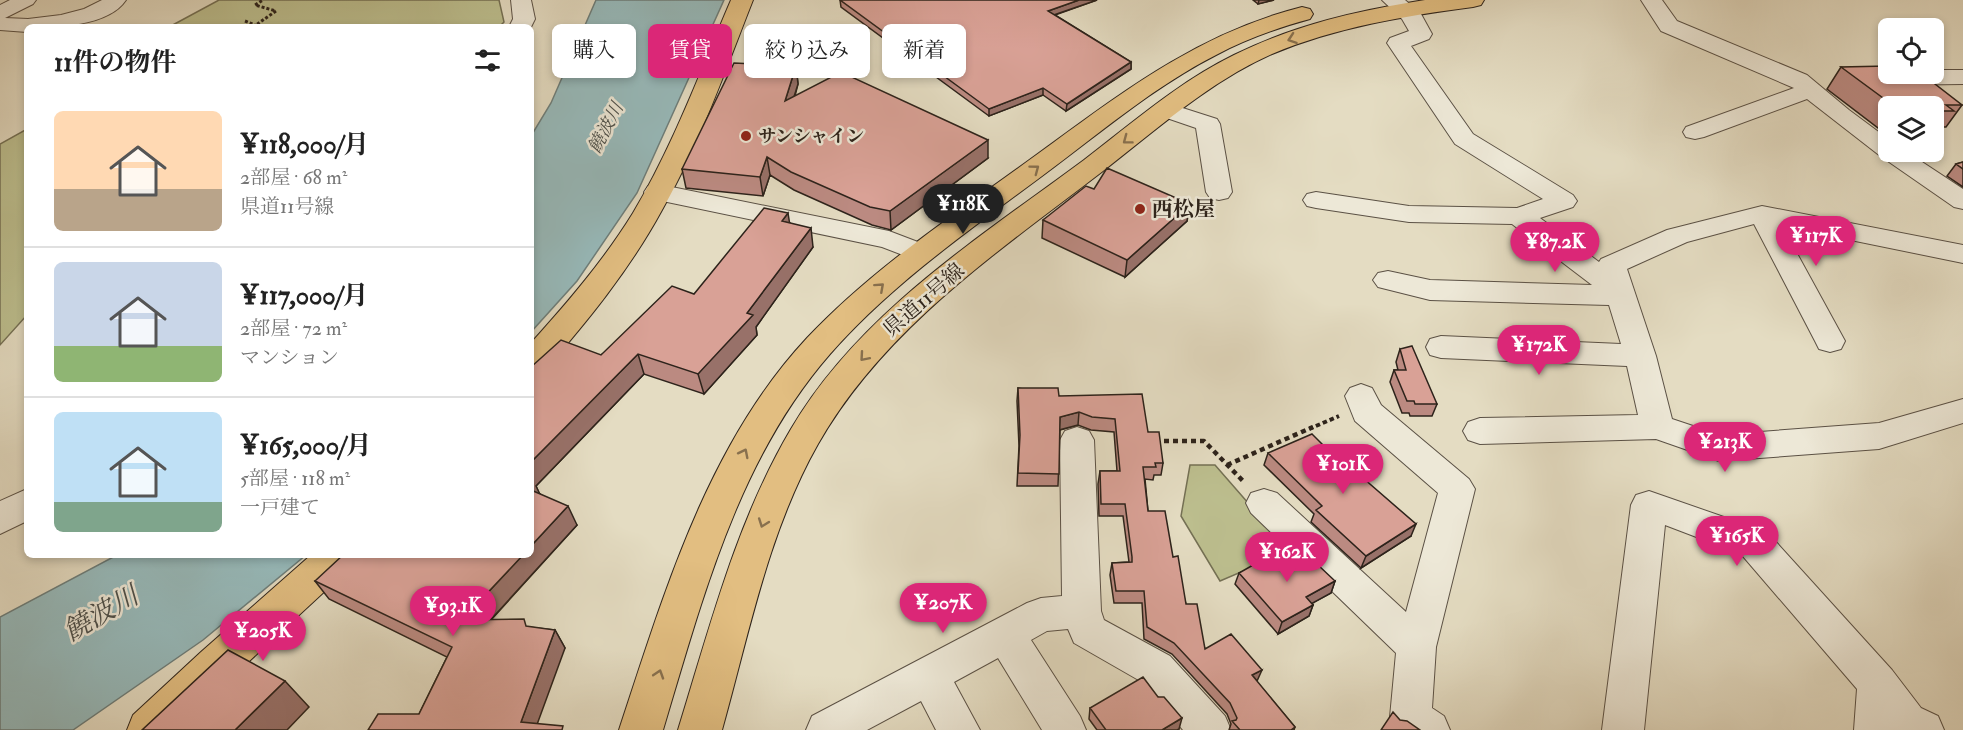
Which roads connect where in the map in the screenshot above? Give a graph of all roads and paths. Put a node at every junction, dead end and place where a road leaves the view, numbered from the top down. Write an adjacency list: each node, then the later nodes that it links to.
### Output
1 (26, 0): 12 (street)
2 (135, 0): 10 (street)
3 (251, 0): 4 (path)
4 (261, 0): 17 (path)
5 (521, 0): 18 (street)
6 (742, 0): 28 (main road)
7 (1368, 0): 34 (main road, 県道11号線, one-way to 7)
8 (1473, 0): 11 (main road, 県道11号線)
9 (1651, 0): 23 (street)
10 (112, 3): 15 (street)
11 (1399, 5): 24 (main road, 県道11号線, one-way to 24); 33 (street)
12 (0, 13)
13 (245, 21): 16 (path)
14 (0, 24): 19 (street)
15 (46, 24)
16 (251, 24)
17 (258, 24)
18 (522, 24)
19 (24, 27)
20 (1963, 77): 22 (street)
21 (1834, 79): 23 (street)
22 (1869, 79)
23 (1805, 85): 25 (street); 26 (street)
24 (1167, 110): 29 (street); 61 (main road, 県道11号線, one-way to 61)
25 (1695, 132)
26 (1878, 143)
27 (1906, 162): 31 (street)
28 (657, 192): 34 (street); 41 (main road)
29 (1220, 192)
30 (1316, 200): 33 (street)
31 (1963, 201)
32 (1762, 214): 35 (street); 37 (street); 38 (street)
33 (1519, 216): 37 (street)
34 (921, 253): 60 (main road, 県道11号線, one-way to 34)
35 (1963, 254)
36 (1388, 280): 37 (street)
37 (1621, 294): 40 (street)
38 (1830, 341)
39 (1441, 347): 40 (street)
40 (1640, 356): 44 (street)
41 (534, 361)
42 (1354, 404): 48 (path); 55 (street)
43 (1963, 411): 44 (street)
44 (1657, 427): 45 (street)
45 (1480, 431)
46 (1077, 440): 53 (street)
47 (1146, 441): 48 (path)
48 (1227, 465): 49 (path)
49 (1264, 503): 55 (street)
50 (24, 505): 51 (street)
51 (0, 519)
52 (335, 558): 59 (main road)
53 (1082, 611): 54 (street); 64 (street)
54 (1005, 634): 56 (street); 63 (street)
55 (1416, 646): 65 (street)
56 (928, 675): 58 (street); 62 (street)
57 (1878, 683): 66 (street); 67 (street); 68 (street)
58 (847, 725)
59 (149, 730)
60 (641, 730)
61 (700, 730)
62 (959, 730)
63 (1065, 730)
64 (1210, 730)
65 (1429, 730)
66 (1623, 730)
67 (1875, 730)
68 (1923, 730)

